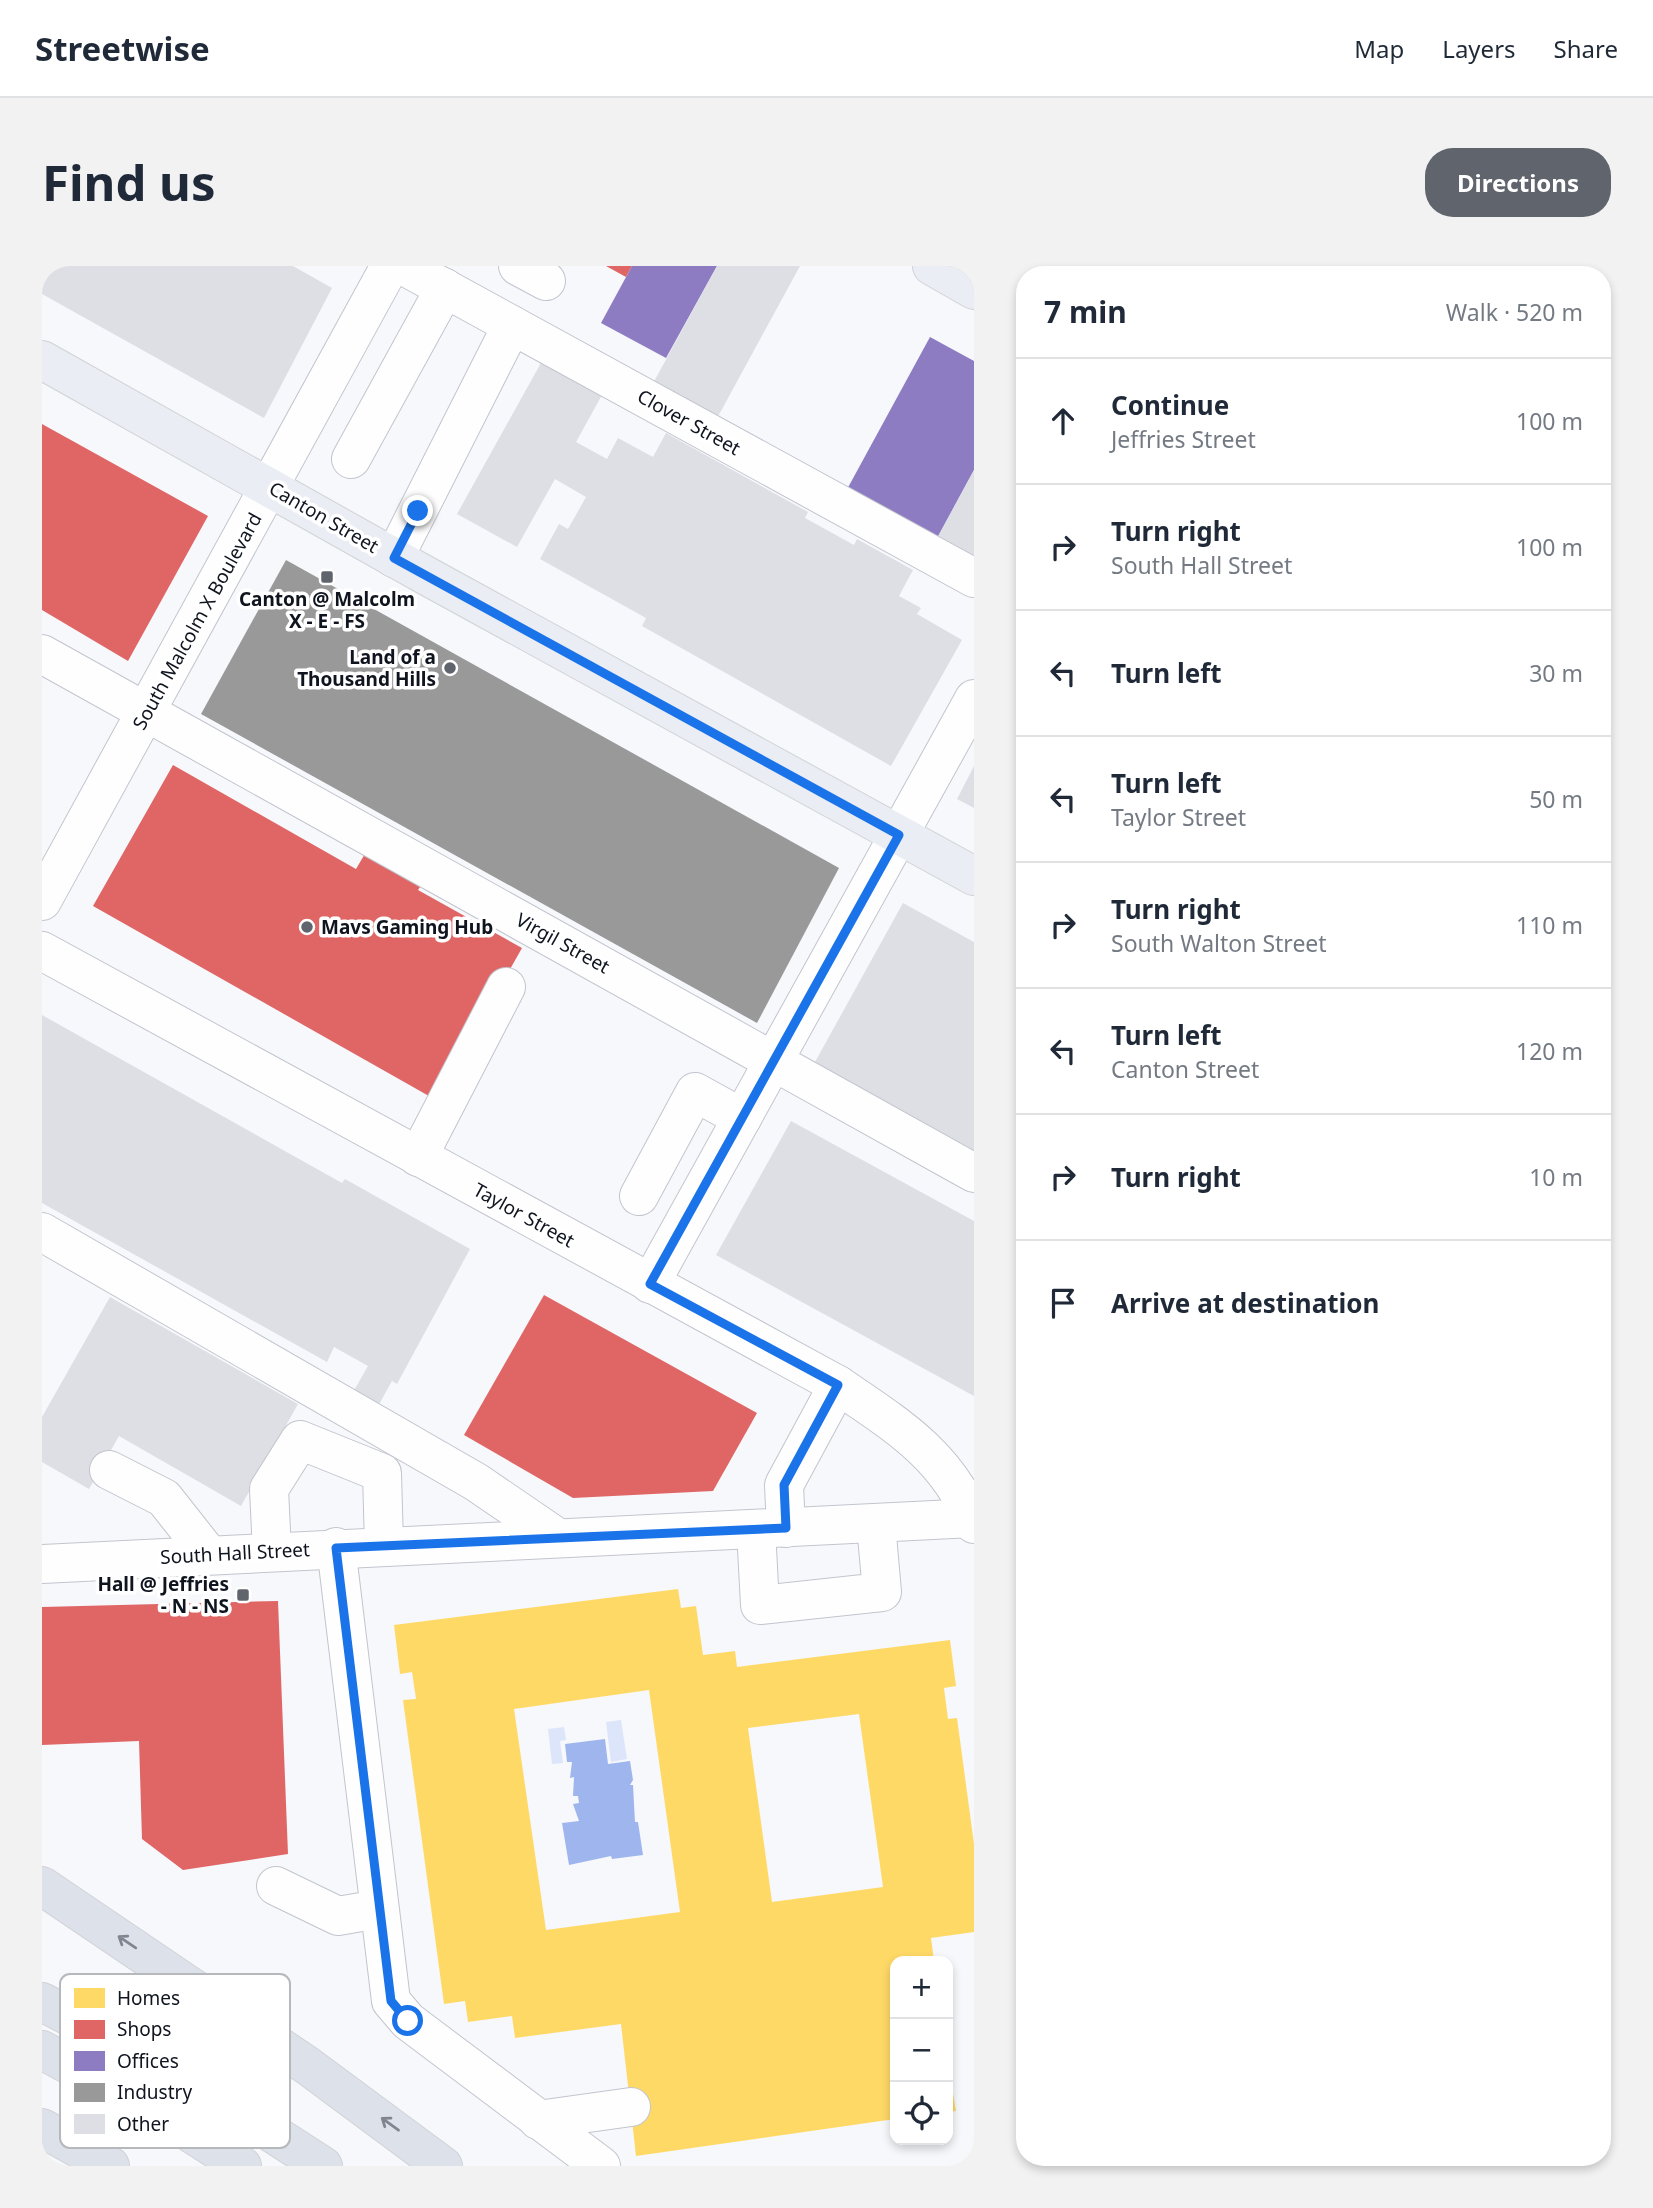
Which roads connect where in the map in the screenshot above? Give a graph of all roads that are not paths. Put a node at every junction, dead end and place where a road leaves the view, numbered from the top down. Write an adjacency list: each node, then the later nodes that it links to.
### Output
1 (390, 266): 8 (street, South Malcolm X Boulevard)
2 (404, 266): 4 (street, Clover Street)
3 (932, 266): 5 (main road)
4 (444, 288): 6 (street, Clover Street); 9 (street)
5 (974, 290)
6 (512, 325): 12 (street); 13 (street, Clover Street)
7 (42, 360): 11 (main road, Canton Street)
8 (324, 387): 9 (street); 11 (street, South Malcolm X Boulevard)
9 (374, 415): 10 (street)
10 (351, 459)
11 (270, 486): 12 (main road, Canton Street); 16 (street, South Malcolm X Boulevard)
12 (394, 558): 17 (main road, Canton Street)
13 (974, 578)
14 (42, 654): 16 (street, Virgil Street)
15 (974, 699): 17 (street)
16 (147, 711): 19 (street, South Malcolm X Boulevard); 22 (street, Virgil Street)
17 (899, 835): 18 (main road, Canton Street); 22 (street)
18 (974, 876)
19 (42, 901)
20 (42, 951): 24 (street, Taylor Street)
21 (506, 987): 24 (street)
22 (774, 1061): 23 (street); 25 (street, Virgil Street)
23 (742, 1118): 26 (street); 26 (street)
24 (418, 1157): 28 (street, Taylor Street)
25 (974, 1173)
26 (692, 1209): 28 (street)
27 (42, 1232): 34 (street)
28 (650, 1284): 29 (street, Taylor Street)
29 (838, 1385): 31 (street, Taylor Street); 33 (street)
30 (110, 1470): 38 (street)
31 (973, 1520): 32 (street, South Hall Street)
32 (876, 1524): 33 (street, South Hall Street); 33 (street)
33 (771, 1529): 34 (street, South Hall Street)
34 (558, 1538): 35 (street, South Hall Street)
35 (384, 1545): 36 (street, South Hall Street); 37 (street)
36 (336, 1548): 37 (street, South Hall Street); 42 (street)
37 (272, 1552): 38 (street, South Hall Street)
38 (209, 1555): 39 (street, South Hall Street)
39 (42, 1564)
40 (42, 1886): 43 (highway, one-way to 40)
41 (276, 1886): 42 (street)
42 (379, 1909): 52 (street)
43 (174, 1974)
44 (42, 2002): 45 (highway)
45 (60, 2011)
46 (42, 2050): 48 (highway)
47 (290, 2054): 63 (highway, one-way to 47)
48 (60, 2060)
49 (42, 2074): 50 (highway)
50 (60, 2084)
51 (631, 2107): 52 (street)
52 (538, 2120): 64 (street)
53 (42, 2128): 54 (highway)
54 (60, 2138)
55 (290, 2145): 62 (highway)
56 (78, 2148): 59 (highway)
57 (172, 2148): 60 (highway)
58 (214, 2148): 61 (highway)
59 (110, 2166)
60 (203, 2166)
61 (242, 2166)
62 (323, 2166)
63 (443, 2166)
64 (601, 2166)

